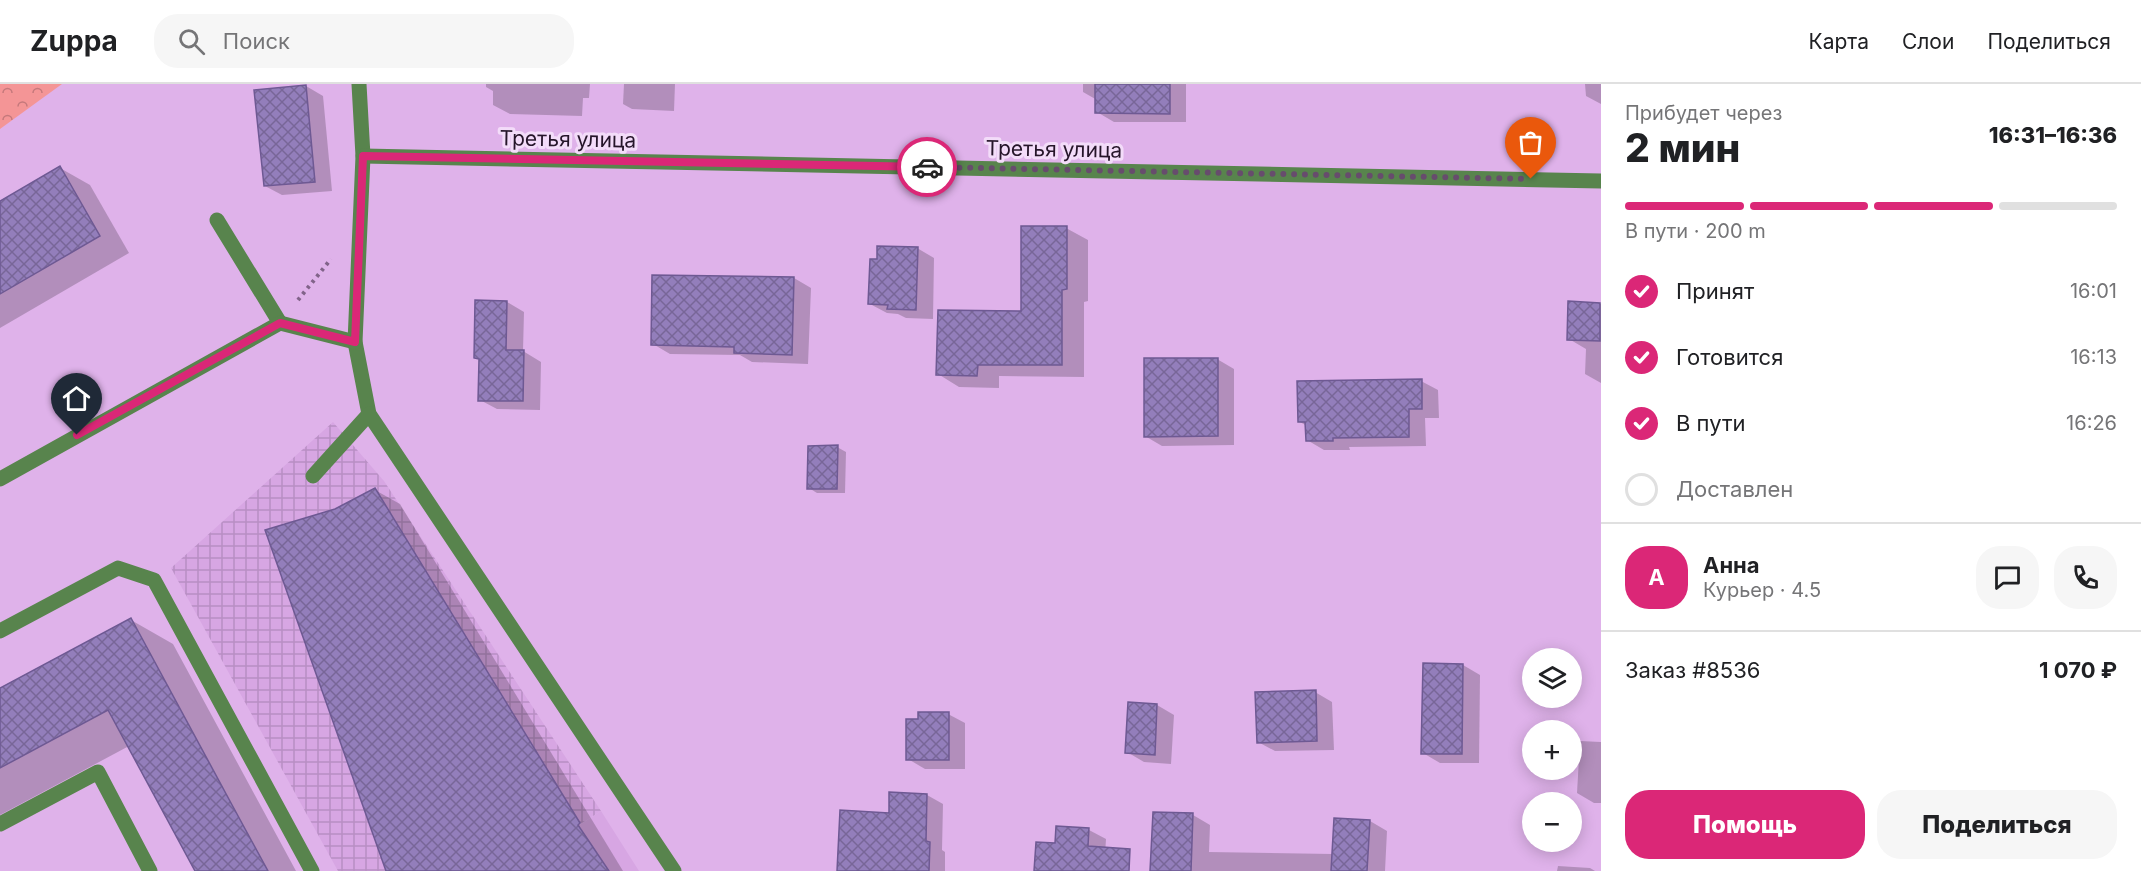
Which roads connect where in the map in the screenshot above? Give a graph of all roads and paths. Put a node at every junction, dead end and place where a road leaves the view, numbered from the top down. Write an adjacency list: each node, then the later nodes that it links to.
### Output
1 (359, 84): 2 (street)
2 (363, 156): 3 (street, Третья улица); 7 (street)
3 (1601, 181)
4 (217, 220): 6 (street)
5 (332, 258): 6 (path)
6 (280, 323): 7 (street); 10 (street)
7 (355, 342): 8 (street)
8 (369, 414): 9 (street); 15 (street)
9 (313, 476)
10 (0, 479)
11 (0, 631): 14 (street)
12 (0, 824): 13 (street)
13 (150, 871)
14 (312, 871)
15 (674, 871)

